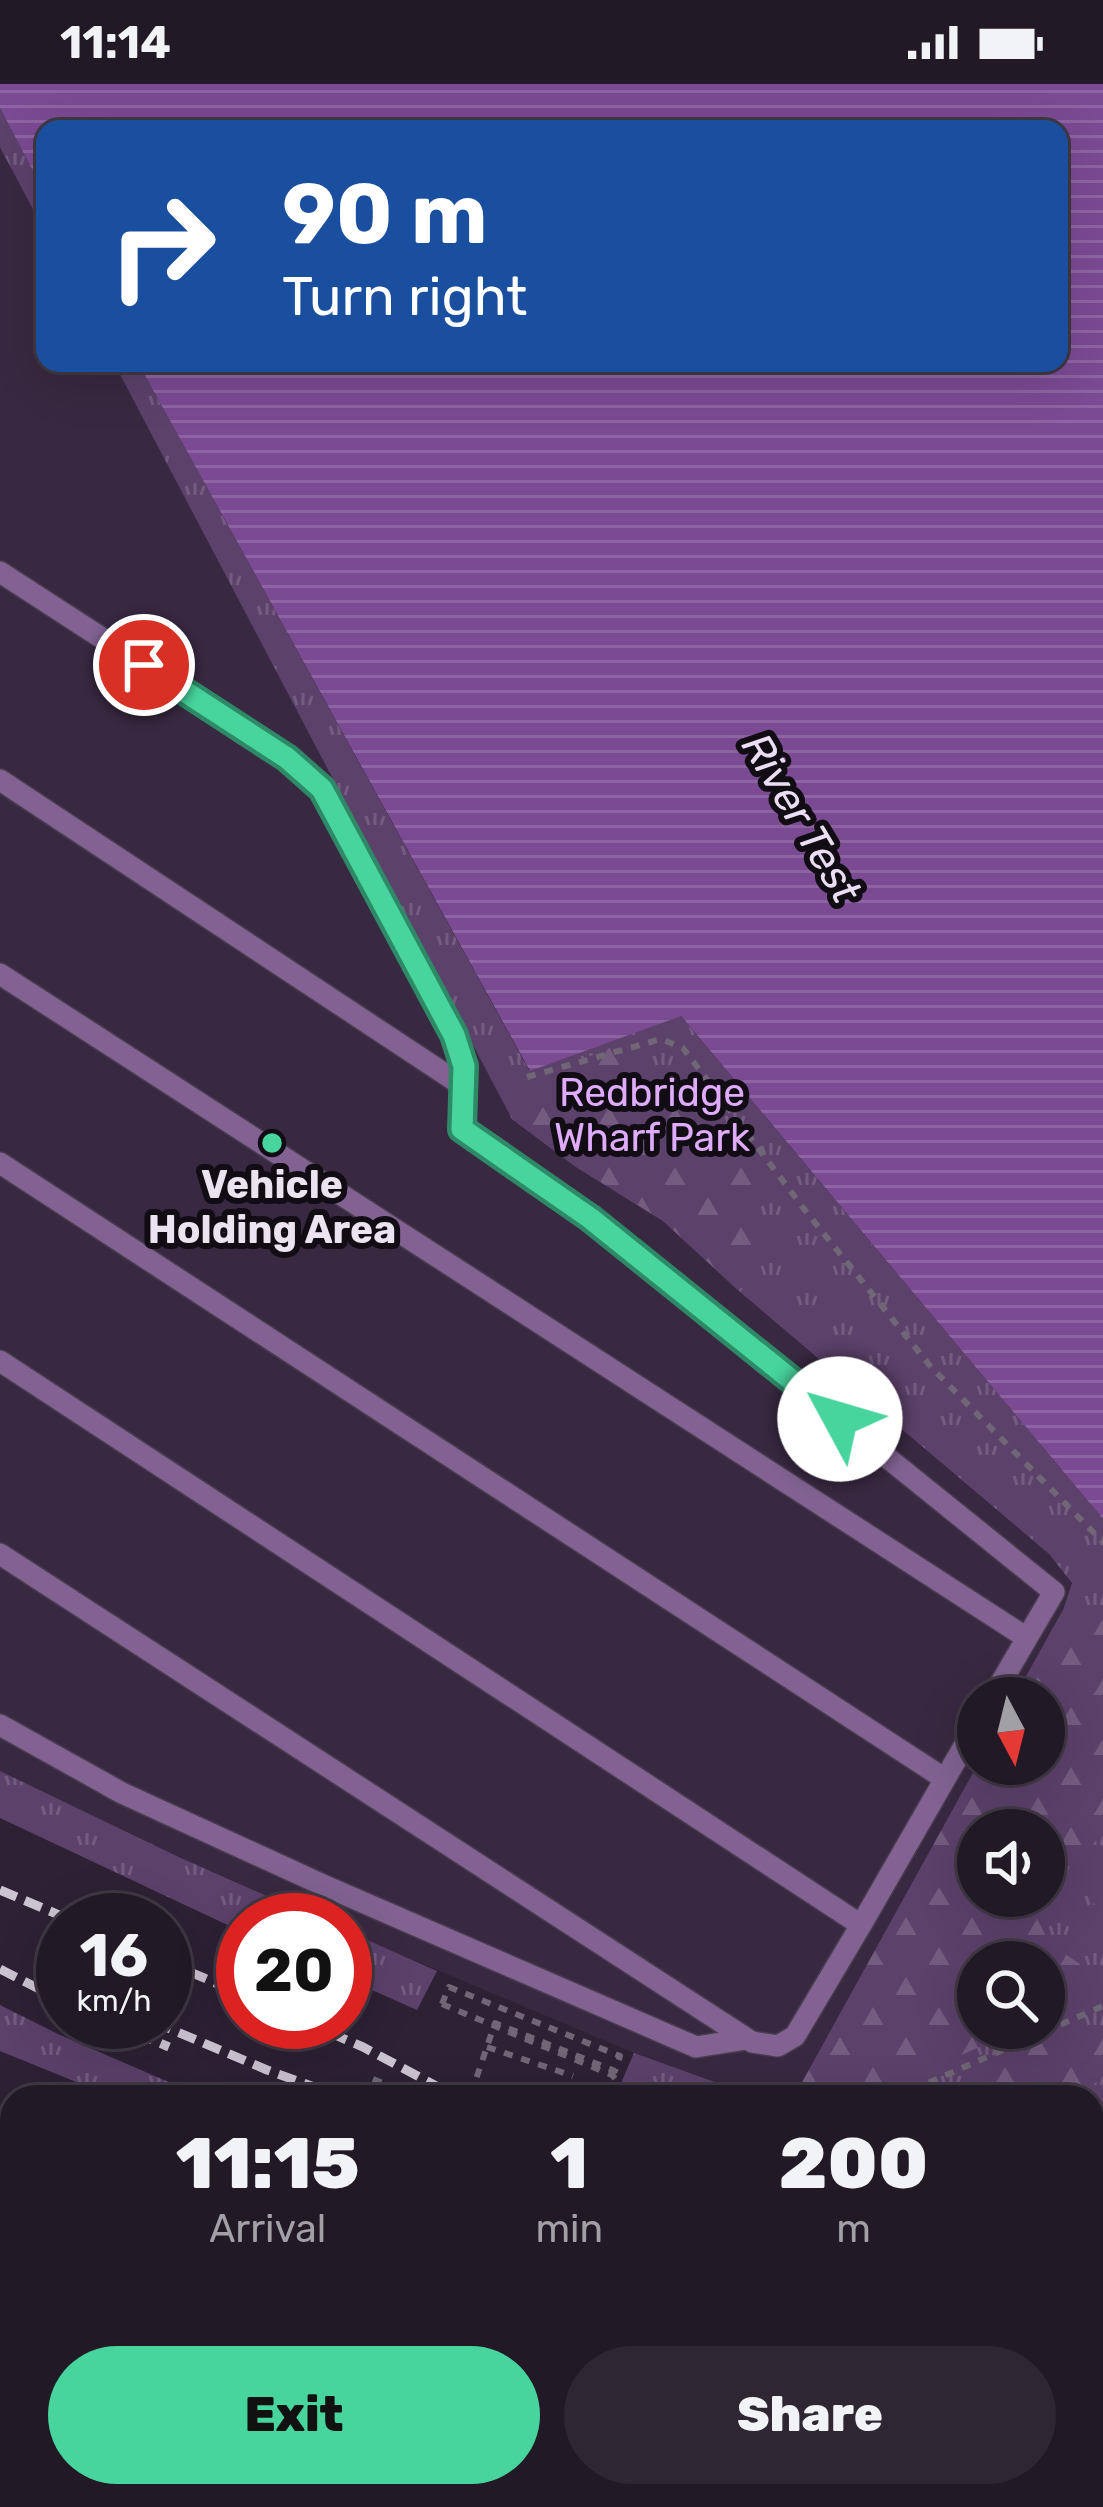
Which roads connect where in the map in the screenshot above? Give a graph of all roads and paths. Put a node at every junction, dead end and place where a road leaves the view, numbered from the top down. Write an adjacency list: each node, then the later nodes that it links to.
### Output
1 (0, 572): 5 (lane)
2 (0, 780): 5 (lane)
3 (0, 974): 10 (lane)
4 (527, 1077): 8 (path)
5 (464, 1086): 10 (lane)
6 (0, 1163): 14 (lane)
7 (0, 1361): 15 (lane)
8 (1103, 1542)
9 (0, 1554): 21 (lane)
10 (1028, 1638): 11 (lane)
11 (1005, 1677)
12 (0, 1725): 21 (lane)
13 (957, 1758): 14 (lane)
14 (945, 1779): 15 (lane)
15 (861, 1925): 21 (lane)
16 (1103, 2006): 28 (path)
17 (494, 2026): 22 (path, bridge)
18 (494, 2026): 19 (path, bridge)
19 (494, 2026)
20 (494, 2026): 27 (path, bridge)
21 (747, 2039)
22 (487, 2048): 23 (path); 26 (path, bridge)
23 (573, 2077)
24 (373, 2078): 25 (path)
25 (389, 2085)
26 (474, 2085)
27 (621, 2085)
28 (923, 2085)

